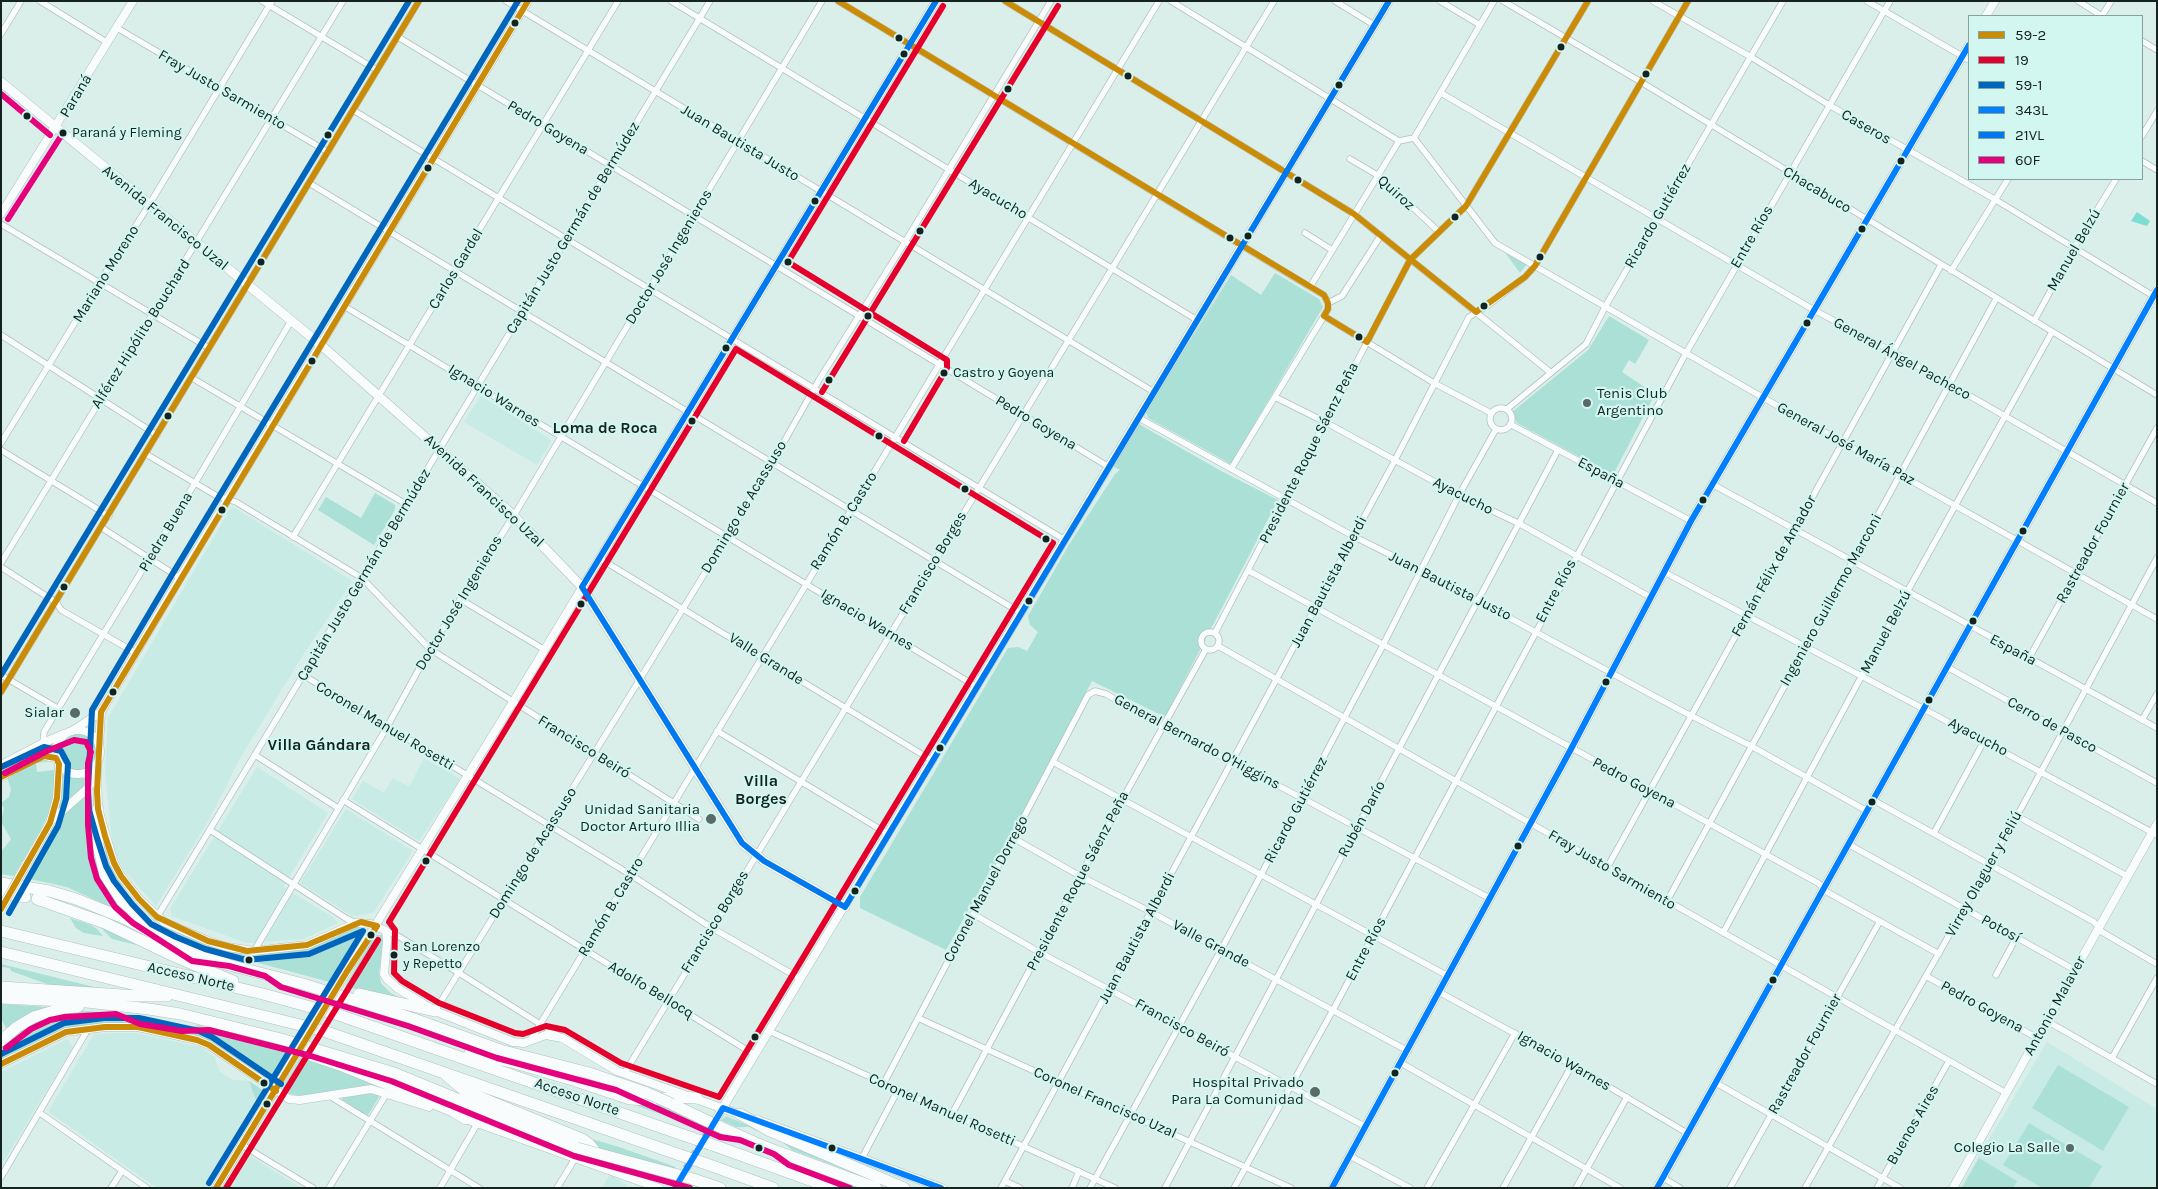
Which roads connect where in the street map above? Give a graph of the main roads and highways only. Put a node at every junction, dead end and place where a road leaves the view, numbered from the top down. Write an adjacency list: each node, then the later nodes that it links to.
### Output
1 (1, 82): 5 (main road, Avenida Francisco Uzal)
2 (98, 809): 8 (highway)
3 (1, 883): 8 (highway)
4 (1, 893): 11 (highway)
5 (845, 907)
6 (1, 931): 11 (highway, Acceso Norte)
7 (1, 952): 12 (highway, Acceso Norte)
8 (196, 953): 9 (highway)
9 (284, 979): 15 (highway); 27 (highway, bridge)
10 (1, 987): 12 (highway)
11 (263, 994): 18 (highway, Acceso Norte)
12 (186, 996): 19 (highway, Acceso Norte)
13 (1, 998): 14 (highway)
14 (118, 1005): 16 (highway); 17 (highway)
15 (435, 1011)
16 (210, 1022): 22 (highway); 24 (highway, bridge)
17 (1, 1041)
18 (425, 1044): 20 (highway); 26 (highway, Acceso Norte, bridge)
19 (438, 1070): 23 (highway); 25 (highway, Acceso Norte, bridge)
20 (697, 1098)
21 (740, 1114): 28 (highway)
22 (472, 1121)
23 (608, 1168)
24 (720, 1188)
25 (773, 1188)
26 (832, 1188)
27 (876, 1188)
28 (904, 1188)

